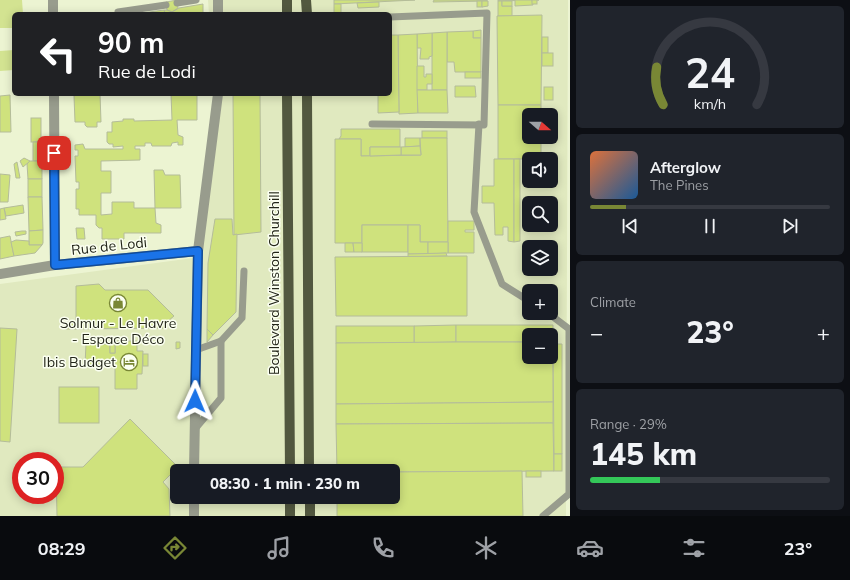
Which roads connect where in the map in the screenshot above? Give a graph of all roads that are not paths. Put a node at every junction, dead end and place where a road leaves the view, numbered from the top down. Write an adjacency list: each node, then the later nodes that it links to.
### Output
1 (53, 0): 8 (street)
2 (196, 0): 6 (lane)
3 (218, 0): 10 (street)
4 (287, 0): 11 (main road)
5 (306, 0): 12 (main road)
6 (177, 3)
7 (166, 5): 9 (lane)
8 (53, 12)
9 (118, 12)
10 (218, 12)
11 (287, 12)
12 (306, 12)
13 (392, 17): 19 (lane)
14 (54, 96): 21 (street)
15 (218, 96): 20 (street)
16 (287, 96): 30 (main road, Boulevard Winston Churchill)
17 (307, 96): 31 (main road)
18 (372, 124): 19 (lane)
19 (479, 124): 24 (lane)
20 (198, 251): 21 (street, Rue de Lodi); 27 (street)
21 (55, 265): 23 (street, Rue de Lodi)
22 (244, 271): 26 (lane)
23 (0, 274)
24 (522, 297)
25 (557, 320): 38 (lane)
26 (221, 341): 27 (lane); 28 (lane)
27 (196, 350): 28 (street)
28 (195, 429): 29 (street)
29 (194, 464)
30 (290, 464)
31 (310, 464)
32 (194, 504): 35 (street)
33 (290, 504): 36 (main road)
34 (310, 504): 37 (main road)
35 (194, 516)
36 (290, 516)
37 (310, 516)
38 (543, 516)

